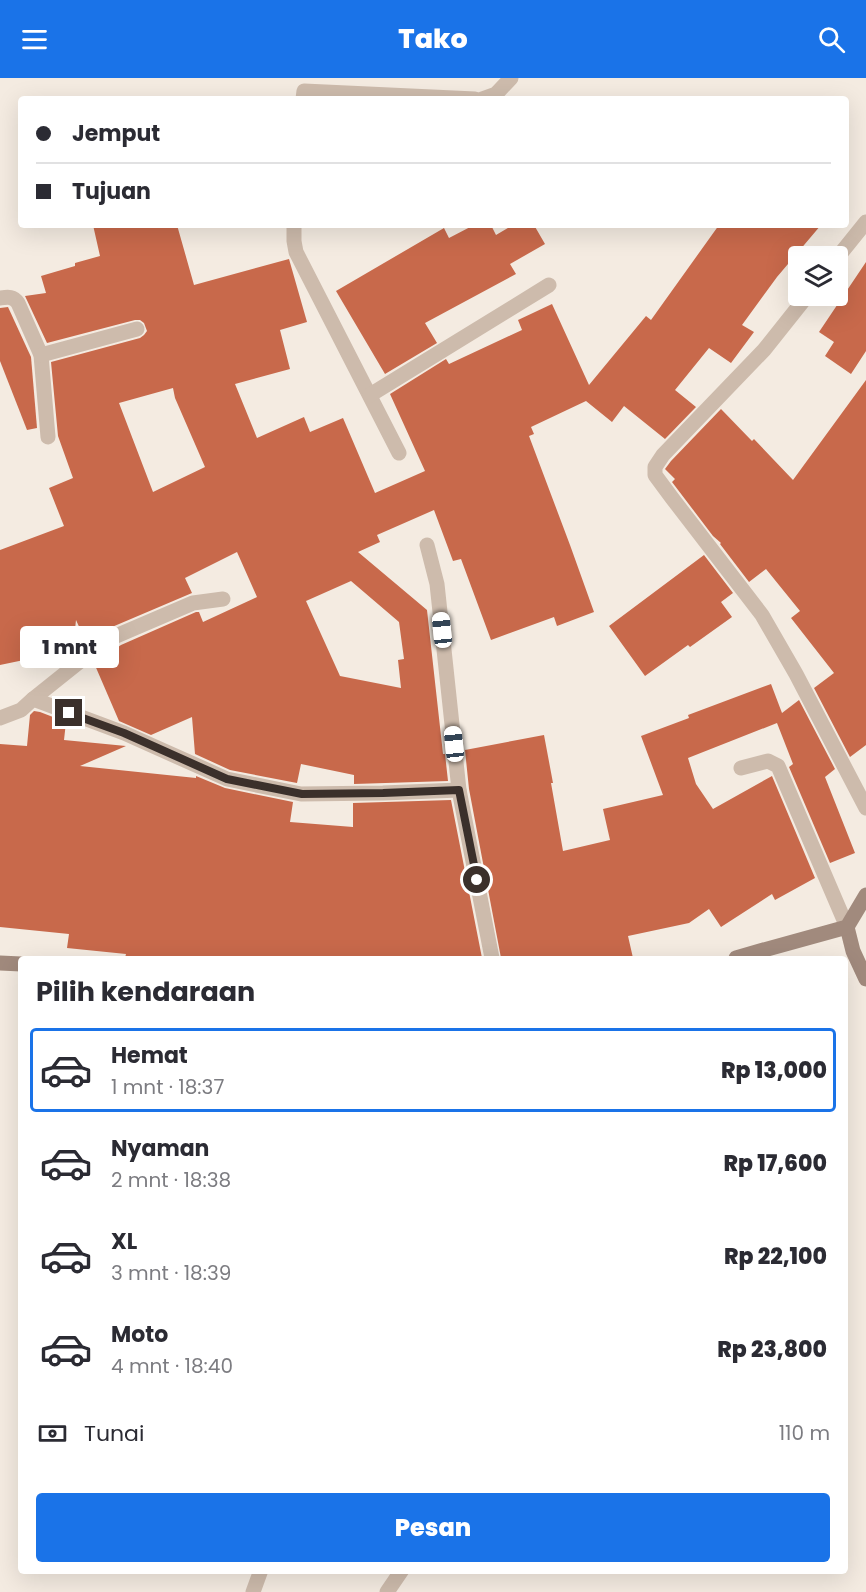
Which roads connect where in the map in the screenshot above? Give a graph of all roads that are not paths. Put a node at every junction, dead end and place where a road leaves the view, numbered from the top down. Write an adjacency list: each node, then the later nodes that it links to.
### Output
1 (511, 78): 4 (street)
2 (304, 89): 3 (street)
3 (424, 96)
4 (490, 96)
5 (866, 222): 7 (street)
6 (294, 228): 13 (street)
7 (847, 246)
8 (549, 285): 13 (street)
9 (0, 298): 12 (street)
10 (799, 306): 22 (street)
11 (137, 329): 12 (street)
12 (41, 355): 14 (street)
13 (370, 395): 15 (street)
14 (48, 437)
15 (399, 453)
16 (427, 545): 21 (street)
17 (223, 599): 18 (street)
18 (33, 699): 19 (street); 21 (street)
19 (0, 718)
20 (741, 768): 24 (street)
21 (459, 790): 25 (street)
22 (866, 808)
23 (866, 895): 24 (street)
24 (847, 927): 26 (street); 29 (street)
25 (492, 956)
26 (743, 956)
27 (0, 963): 28 (street)
28 (18, 964)
29 (866, 978)
30 (260, 1574): 32 (street)
31 (399, 1574): 33 (street)
32 (253, 1592)
33 (387, 1592)

